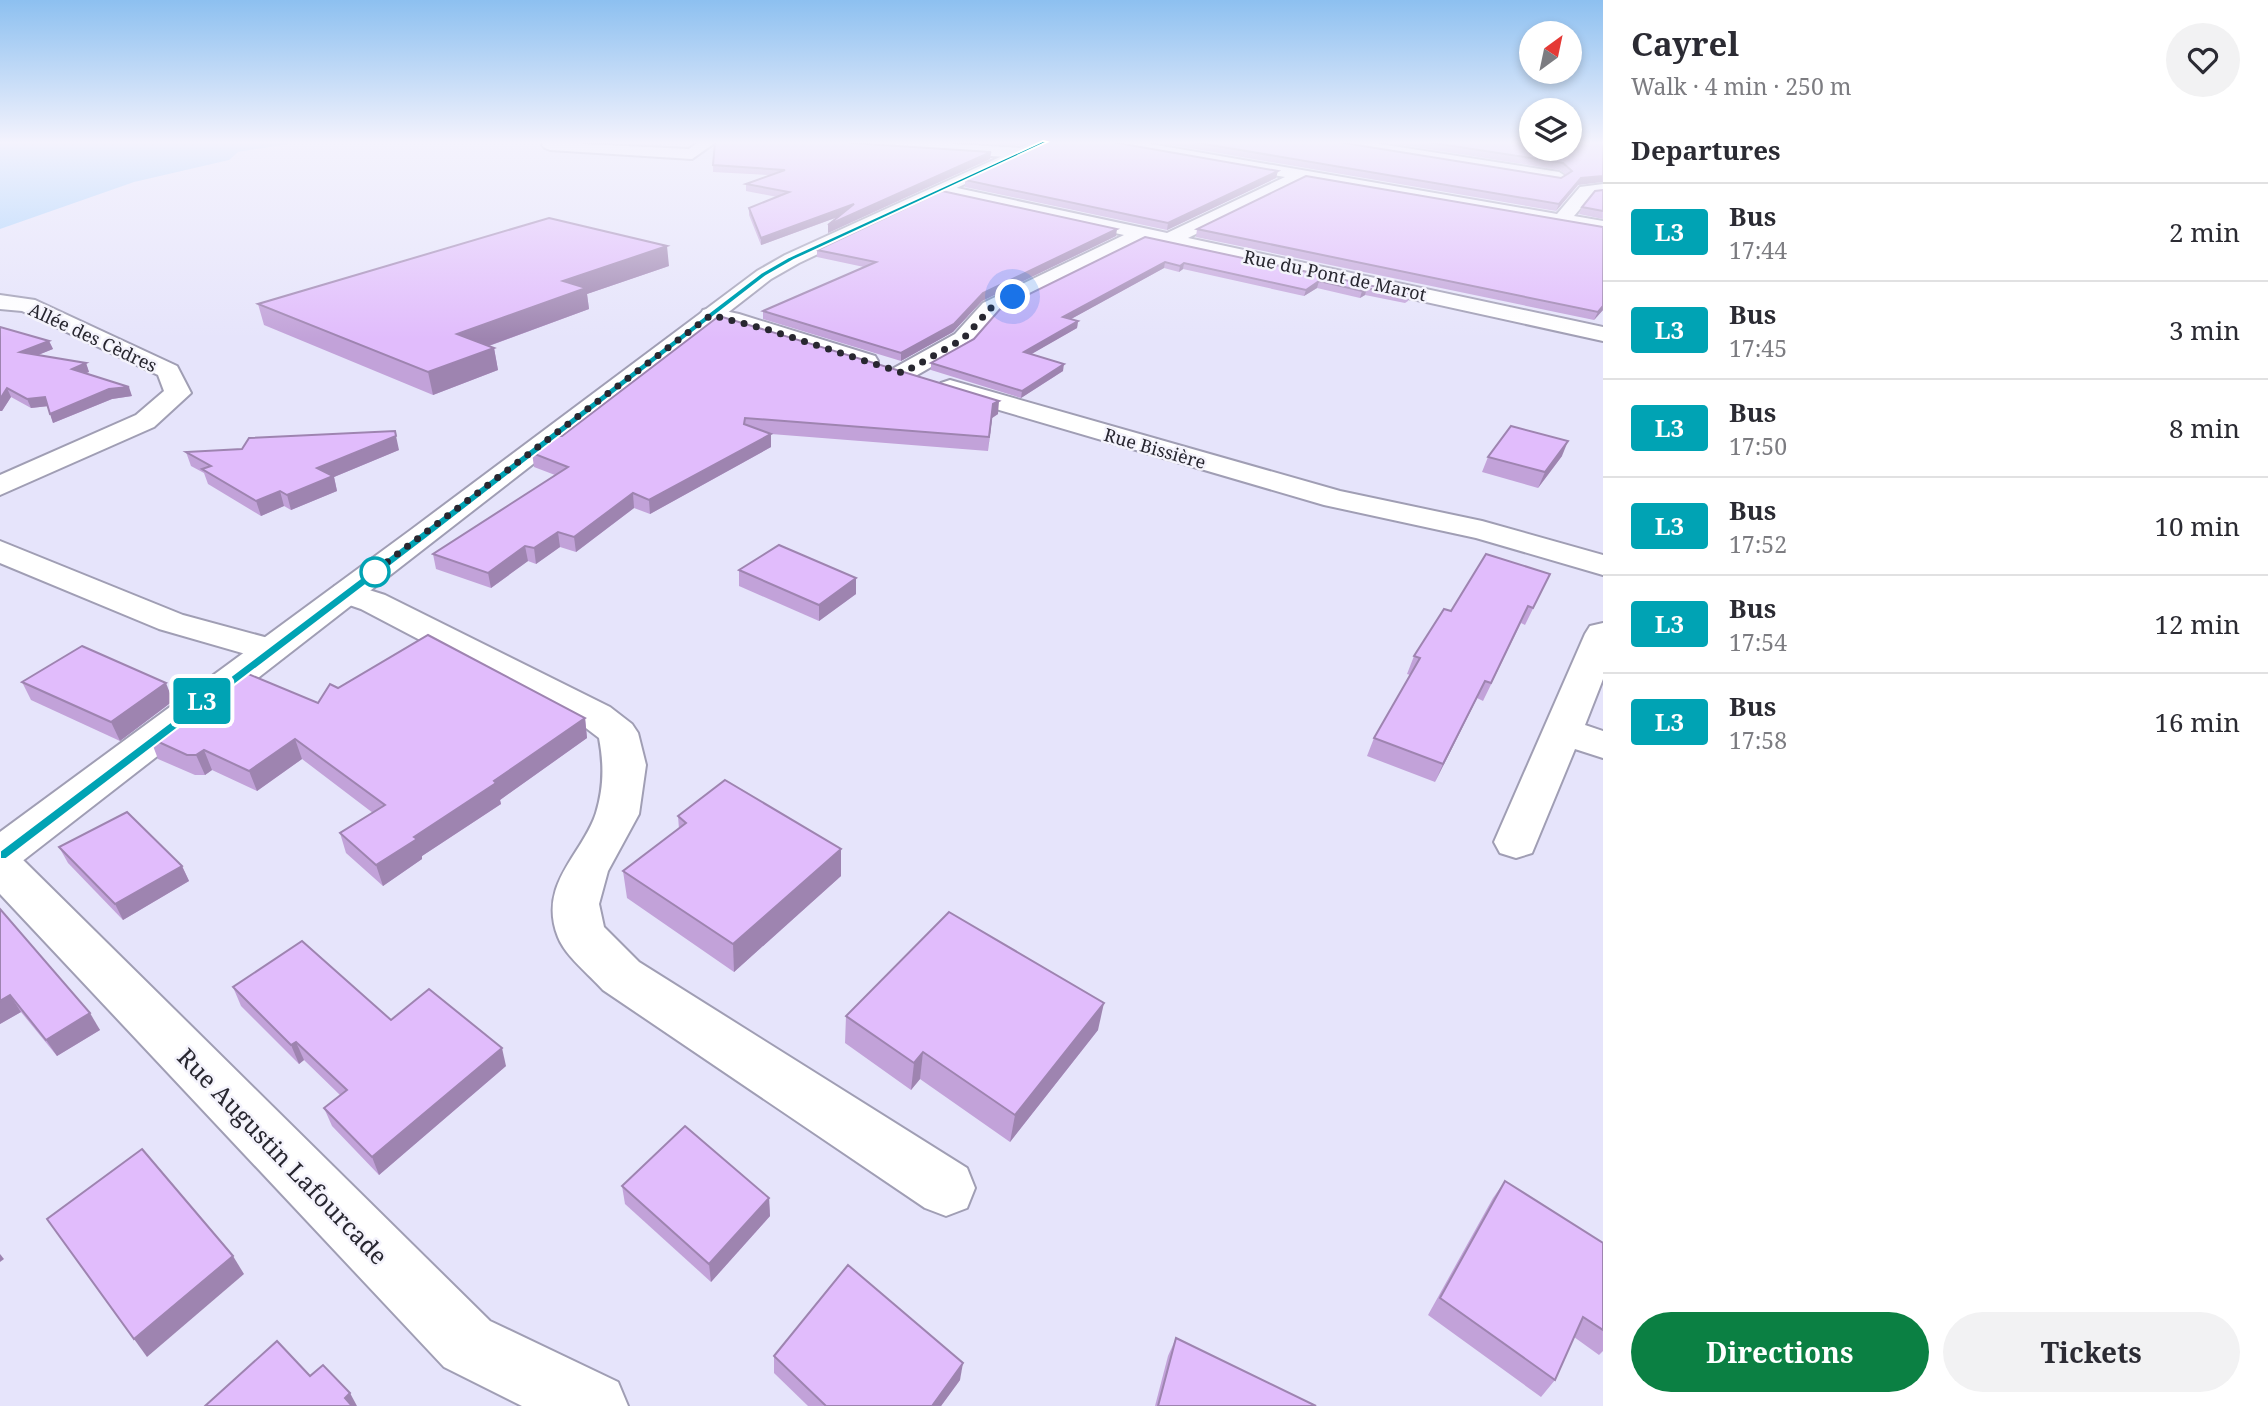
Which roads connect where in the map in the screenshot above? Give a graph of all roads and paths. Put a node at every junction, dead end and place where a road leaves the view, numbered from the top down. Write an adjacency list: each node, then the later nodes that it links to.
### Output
1 (904, 208): 11 (street)
2 (1025, 208): 8 (street, Rue du Pont de Marot)
3 (1234, 208): 9 (street)
4 (1489, 208): 6 (street)
5 (1572, 208): 6 (street)
6 (1561, 220): 7 (street)
7 (1603, 227)
8 (1143, 233): 9 (street, Rue du Pont de Marot); 13 (street)
9 (1170, 239): 12 (street, Rue du Pont de Marot)
10 (0, 302): 14 (street, Allée des Cèdres)
11 (711, 315): 13 (street, Rue Bissière); 17 (street)
12 (1603, 334)
13 (903, 373): 16 (street, Rue Bissière)
14 (0, 486)
15 (0, 551): 19 (street)
16 (1603, 565)
17 (347, 593): 19 (street); 25 (street)
18 (1603, 634): 20 (street)
19 (270, 650): 23 (street)
20 (1563, 731): 21 (street); 22 (street)
21 (1603, 745)
22 (1516, 842)
23 (0, 855)
24 (0, 865): 26 (street, Rue Augustin Lafourcade)
25 (947, 1188)
26 (594, 1406)

